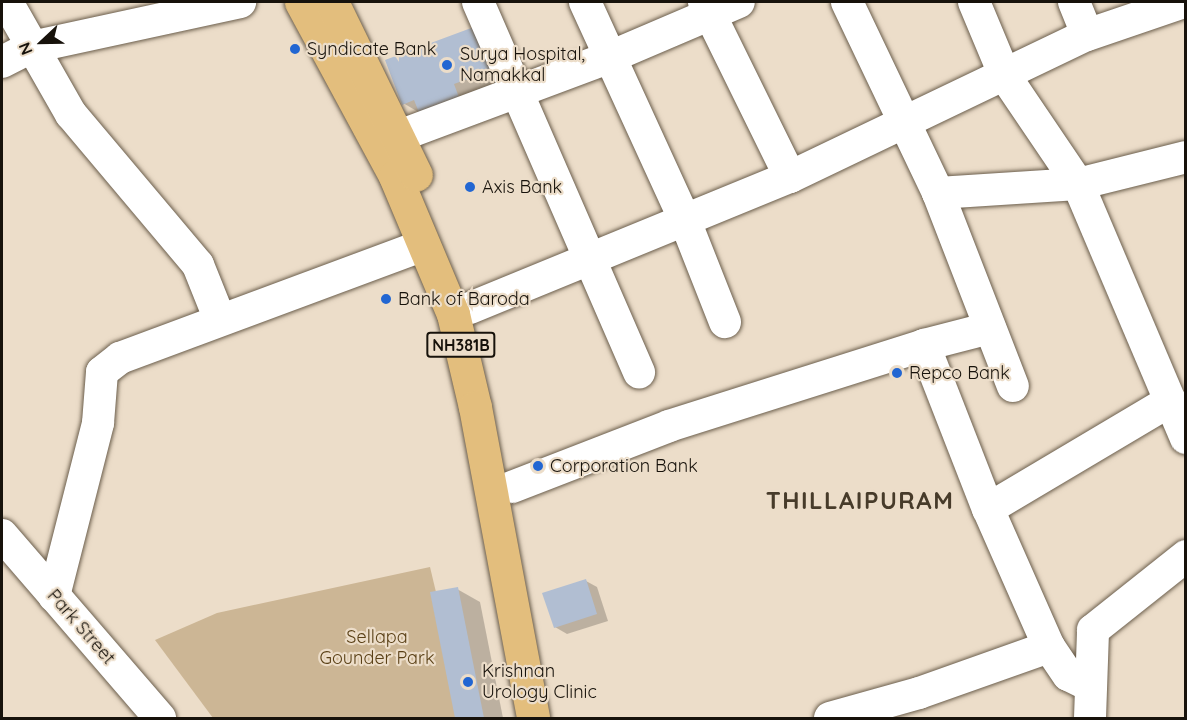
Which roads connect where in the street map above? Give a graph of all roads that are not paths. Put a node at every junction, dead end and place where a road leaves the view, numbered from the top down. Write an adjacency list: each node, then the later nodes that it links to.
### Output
1 (7, 2): 14 (street)
2 (240, 2): 14 (street)
3 (301, 2): 26 (main road, NH381B)
4 (332, 2): 20 (main road)
5 (478, 2): 18 (street)
6 (585, 2): 15 (street)
7 (739, 2): 12 (street)
8 (847, 2): 19 (street)
9 (974, 2): 17 (street)
10 (1074, 2): 13 (street)
11 (1184, 2): 13 (street)
12 (707, 8): 15 (street); 22 (street)
13 (1087, 35): 17 (street)
14 (32, 47): 16 (street); 29 (street)
15 (610, 57): 18 (street); 25 (street)
16 (2, 62)
17 (1005, 76): 19 (street); 23 (street)
18 (518, 92): 20 (street); 27 (street)
19 (908, 123): 22 (street); 24 (street)
20 (399, 136): 28 (main road)
21 (1185, 157): 23 (street)
22 (790, 177): 25 (street)
23 (1078, 184): 24 (street); 35 (street)
24 (938, 193): 31 (street)
25 (684, 218): 27 (street); 30 (street)
26 (424, 246): 29 (street); 45 (main road, NH381B)
27 (589, 258): 28 (street); 33 (street)
28 (470, 308): 37 (main road)
29 (220, 320): 41 (street)
30 (725, 322)
31 (990, 328): 32 (street); 34 (street)
32 (924, 345): 37 (street); 38 (street)
33 (639, 372)
34 (1012, 386)
35 (1170, 401): 36 (street); 38 (street)
36 (1185, 438)
37 (512, 487): 46 (main road)
38 (988, 509): 42 (street)
39 (2, 535): 41 (street, Park Street)
40 (1185, 556): 43 (street)
41 (54, 596): 44 (street, Park Street)
42 (1049, 646): 43 (street); 47 (street)
43 (1091, 686): 48 (street)
44 (160, 718)
45 (533, 718)
46 (556, 718)
47 (830, 718)
48 (1090, 718)

